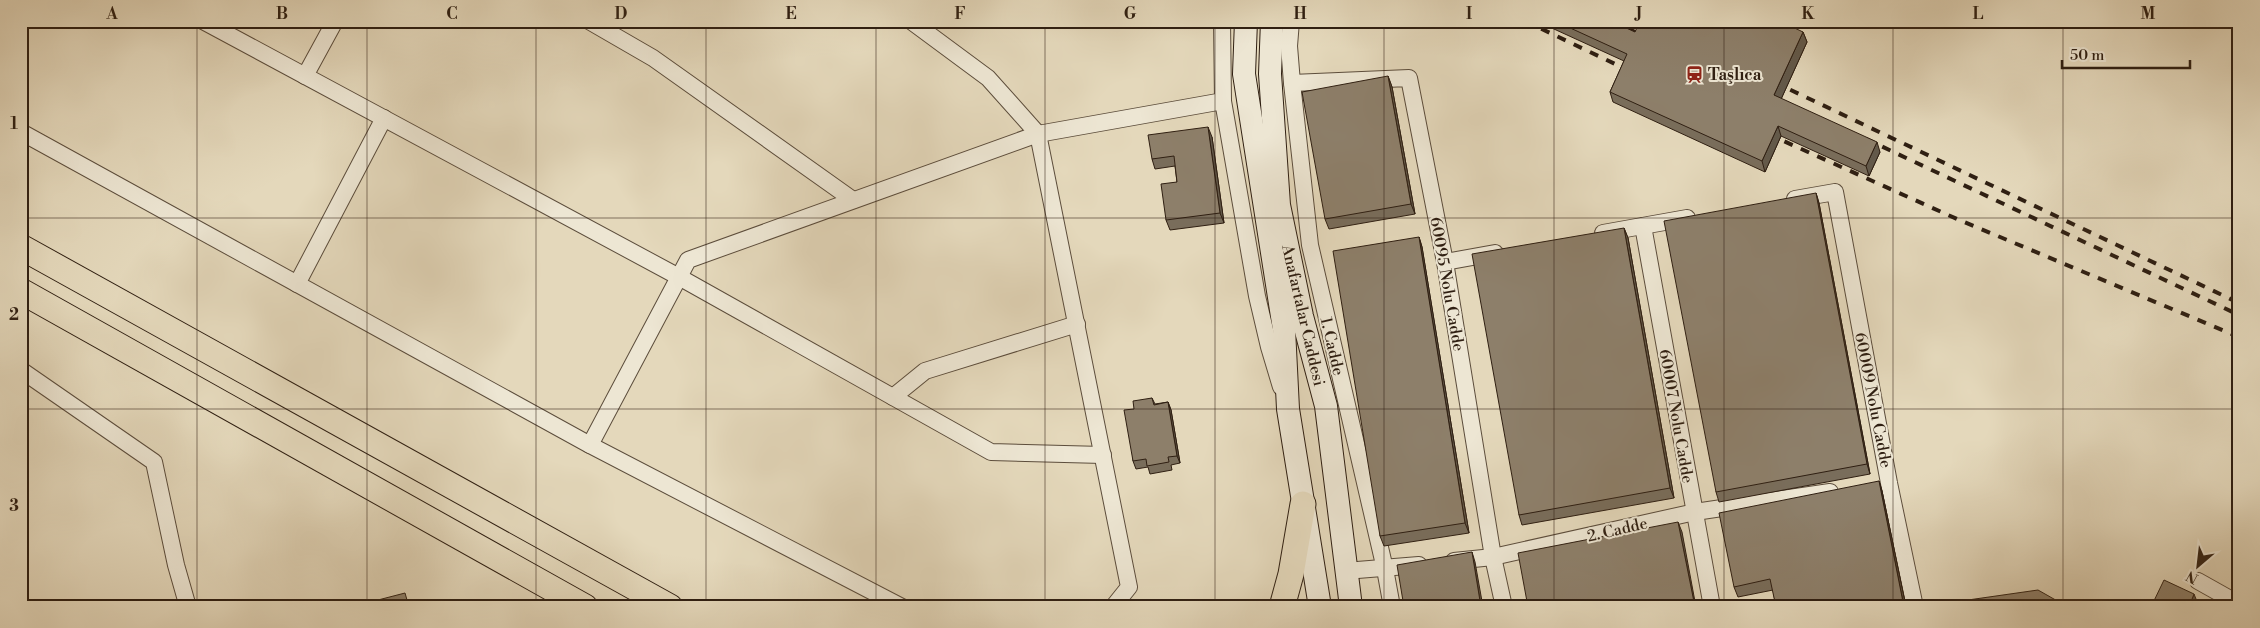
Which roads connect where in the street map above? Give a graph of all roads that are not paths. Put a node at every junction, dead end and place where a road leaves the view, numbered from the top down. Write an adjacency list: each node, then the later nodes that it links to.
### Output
1 (203, 21): 11 (street)
2 (335, 21): 11 (street)
3 (589, 21): 10 (street)
4 (607, 21): 10 (street)
5 (911, 21): 16 (street)
6 (1222, 21): 13 (street)
7 (1246, 21): 31 (main road, Anafartalar Caddesi)
8 (1272, 21): 41 (main road, Anafartalar Caddesi)
9 (1291, 21): 12 (street, 1. Cadde)
10 (653, 58): 17 (street)
11 (305, 76): 14 (street)
12 (1292, 83): 24 (street, 60095 Nolu Cadde); 40 (street, 1. Cadde)
13 (1222, 101): 16 (street); 31 (street)
14 (384, 118): 25 (street); 26 (street)
15 (21, 132): 26 (street)
16 (1038, 134): 17 (street); 28 (street)
17 (853, 200): 25 (street)
18 (1777, 202): 34 (street, 60009 Nolu Cadde)
19 (1700, 216): 20 (street)
20 (1643, 226): 21 (street); 38 (street, 60007 Nolu Cadde)
21 (1586, 236)
22 (21, 247): 46 (main road)
23 (1511, 250): 24 (street)
24 (1445, 262): 39 (street, 60095 Nolu Cadde)
25 (679, 277): 30 (street); 32 (street)
26 (297, 284): 32 (street)
27 (21, 291): 45 (main road)
28 (1077, 324): 30 (street); 33 (street)
29 (21, 370): 44 (street)
30 (893, 397): 33 (street)
31 (1288, 408): 37 (main road, Anafartalar Caddesi)
32 (590, 445): 47 (street)
33 (1103, 455): 48 (street)
34 (1889, 483): 35 (street); 55 (street, 60009 Nolu Cadde)
35 (1870, 486)
36 (1850, 489): 38 (street, 2. Cadde)
37 (1303, 504): 49 (main road); 50 (main road, Anafartalar Caddesi)
38 (1695, 512): 39 (street, 2. Cadde); 54 (street, 60007 Nolu Cadde)
39 (1493, 557): 40 (street, 2. Cadde); 53 (street, 60095 Nolu Cadde)
40 (1385, 569): 41 (street, 2. Cadde); 52 (street, 1. Cadde)
41 (1345, 572): 51 (main road, Anafartalar Caddesi)
42 (2198, 581): 43 (street)
43 (2239, 604)
44 (188, 607)
45 (586, 607)
46 (670, 607)
47 (902, 607)
48 (1113, 607)
49 (1282, 607)
50 (1320, 607)
51 (1351, 607)
52 (1392, 607)
53 (1504, 607)
54 (1712, 607)
55 (1915, 607)

